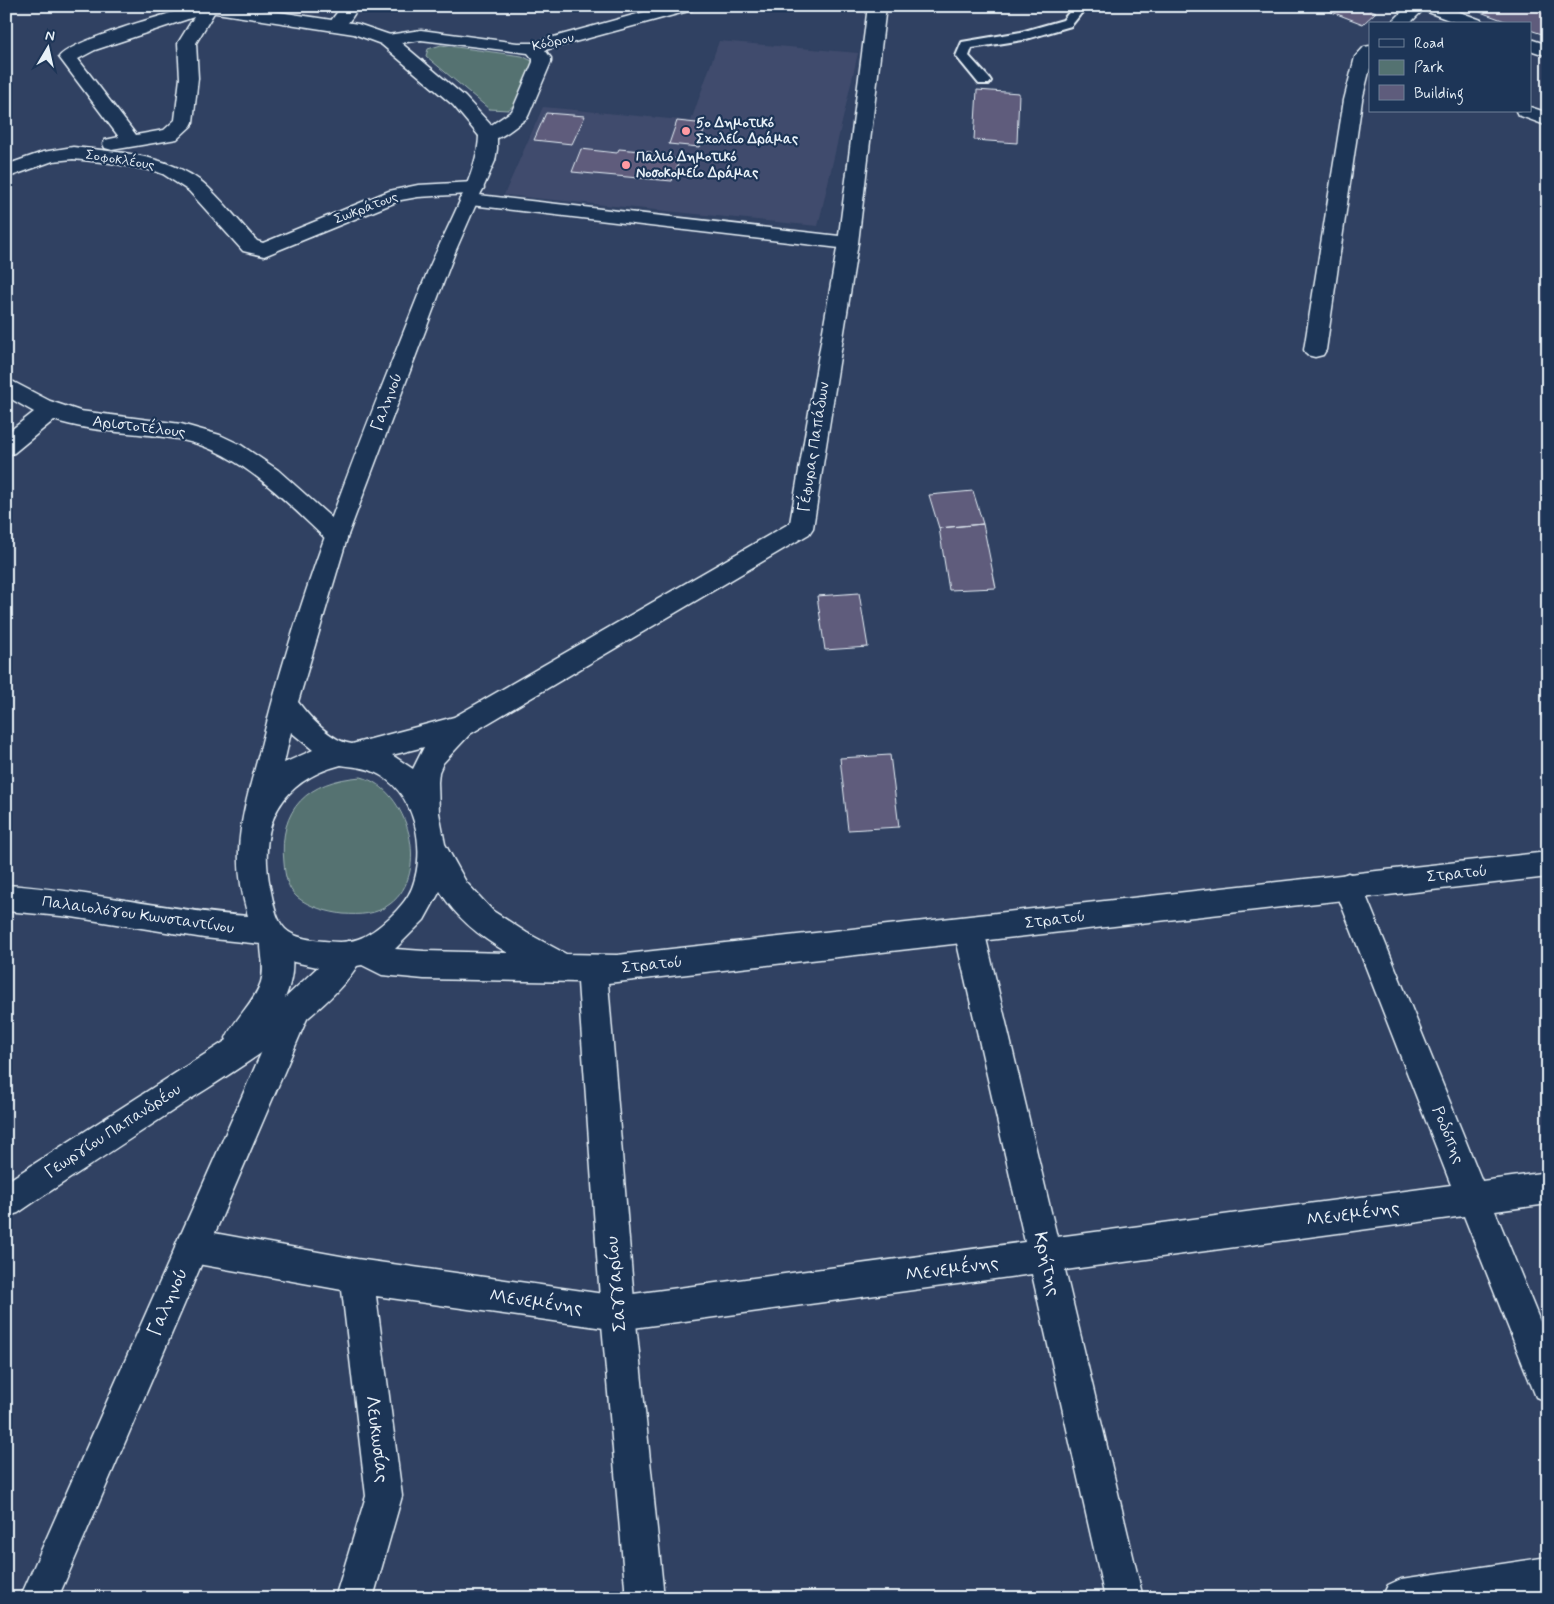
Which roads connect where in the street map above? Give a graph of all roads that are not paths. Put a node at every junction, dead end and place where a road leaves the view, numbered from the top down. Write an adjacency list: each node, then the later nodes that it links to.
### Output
1 (351, 6): 11 (street)
2 (686, 6): 8 (street, Κόδρου)
3 (877, 6): 26 (street, Γέφυρας Παπάδων)
4 (1081, 6): 17 (lane)
5 (1418, 6): 9 (street)
6 (1428, 6): 10 (street)
7 (207, 7): 11 (street, Κόδρου); 22 (street); 22 (street)
8 (649, 11): 14 (street, Κόδρου)
9 (1401, 22)
10 (1470, 22)
11 (336, 26): 12 (street, Κόδρου)
12 (387, 40): 14 (street, Κόδρου); 21 (street, Κόδρου)
13 (1532, 45): 15 (street)
14 (533, 48): 21 (street)
15 (1548, 51)
16 (1369, 52): 18 (street)
17 (984, 81)
18 (1362, 99): 28 (street)
19 (1528, 112): 20 (street)
20 (1548, 120)
21 (488, 136): 25 (street, Γαληνού)
22 (131, 141): 23 (street)
23 (76, 153): 24 (street, Σοφοκλέους); 27 (street, Σοφοκλέους)
24 (6, 172)
25 (472, 194): 26 (street, Σωκράτους); 27 (street, Σωκράτους); 32 (street, Γαληνού)
26 (848, 244): 34 (street, Γέφυρας Παπάδων)
27 (264, 250)
28 (1315, 350)
29 (6, 386): 30 (street, Αριστοτέλους)
30 (50, 411): 31 (street); 32 (street, Αριστοτέλους)
31 (6, 447)
32 (336, 535): 33 (street, Γαληνού)
33 (285, 703): 35 (street); 37 (street, Γαληνού)
34 (461, 726): 35 (street, Γέφυρας Παπάδων); 36 (street, Γέφυρας Παπάδων)
35 (348, 754): 36 (street); 37 (street, Γέφυρας Παπάδων)
36 (426, 812): 38 (street)
37 (256, 825): 43 (street, Γεωργίου Παπανδρέου)
38 (431, 842): 44 (street, Γεωργίου Παπανδρέου); 45 (street, Στρατού)
39 (1548, 864): 40 (street, Στρατού)
40 (1348, 886): 42 (street, Στρατού); 49 (street, Ροδόπης)
41 (6, 898): 43 (street, Παλαιολόγου Κωνσταντίνου)
42 (969, 930): 45 (street, Στρατού); 52 (street, Κρήτης)
43 (272, 935): 44 (street, Στρατού); 47 (street, Γεωργίου Παπανδρέου)
44 (356, 953): 45 (street, Στρατού); 46 (street, Γεωργίου Παπανδρέου)
45 (577, 968): 54 (street, Σαγγαρίου)
46 (297, 1007): 47 (street, Γεωργίου Παπανδρέου); 51 (street, Γαληνού)
47 (220, 1062): 50 (street, Γεωργίου Παπανδρέου)
48 (1548, 1188): 49 (street, Μενεμένης)
49 (1473, 1198): 52 (street, Μενεμένης); 55 (street, Ροδόπης)
50 (6, 1201)
51 (192, 1246): 53 (street, Μενεμένης); 57 (street, Γαληνού)
52 (1045, 1256): 54 (street, Μενεμένης); 60 (street, Κρήτης)
53 (356, 1276): 54 (street, Μενεμένης); 58 (street, Λευκωσίας)
54 (618, 1313): 59 (street, Σαγγαρίου)
55 (1548, 1385)
56 (1548, 1576): 61 (street)
57 (39, 1598)
58 (354, 1598)
59 (645, 1598)
60 (1124, 1598)
61 (1401, 1598)

